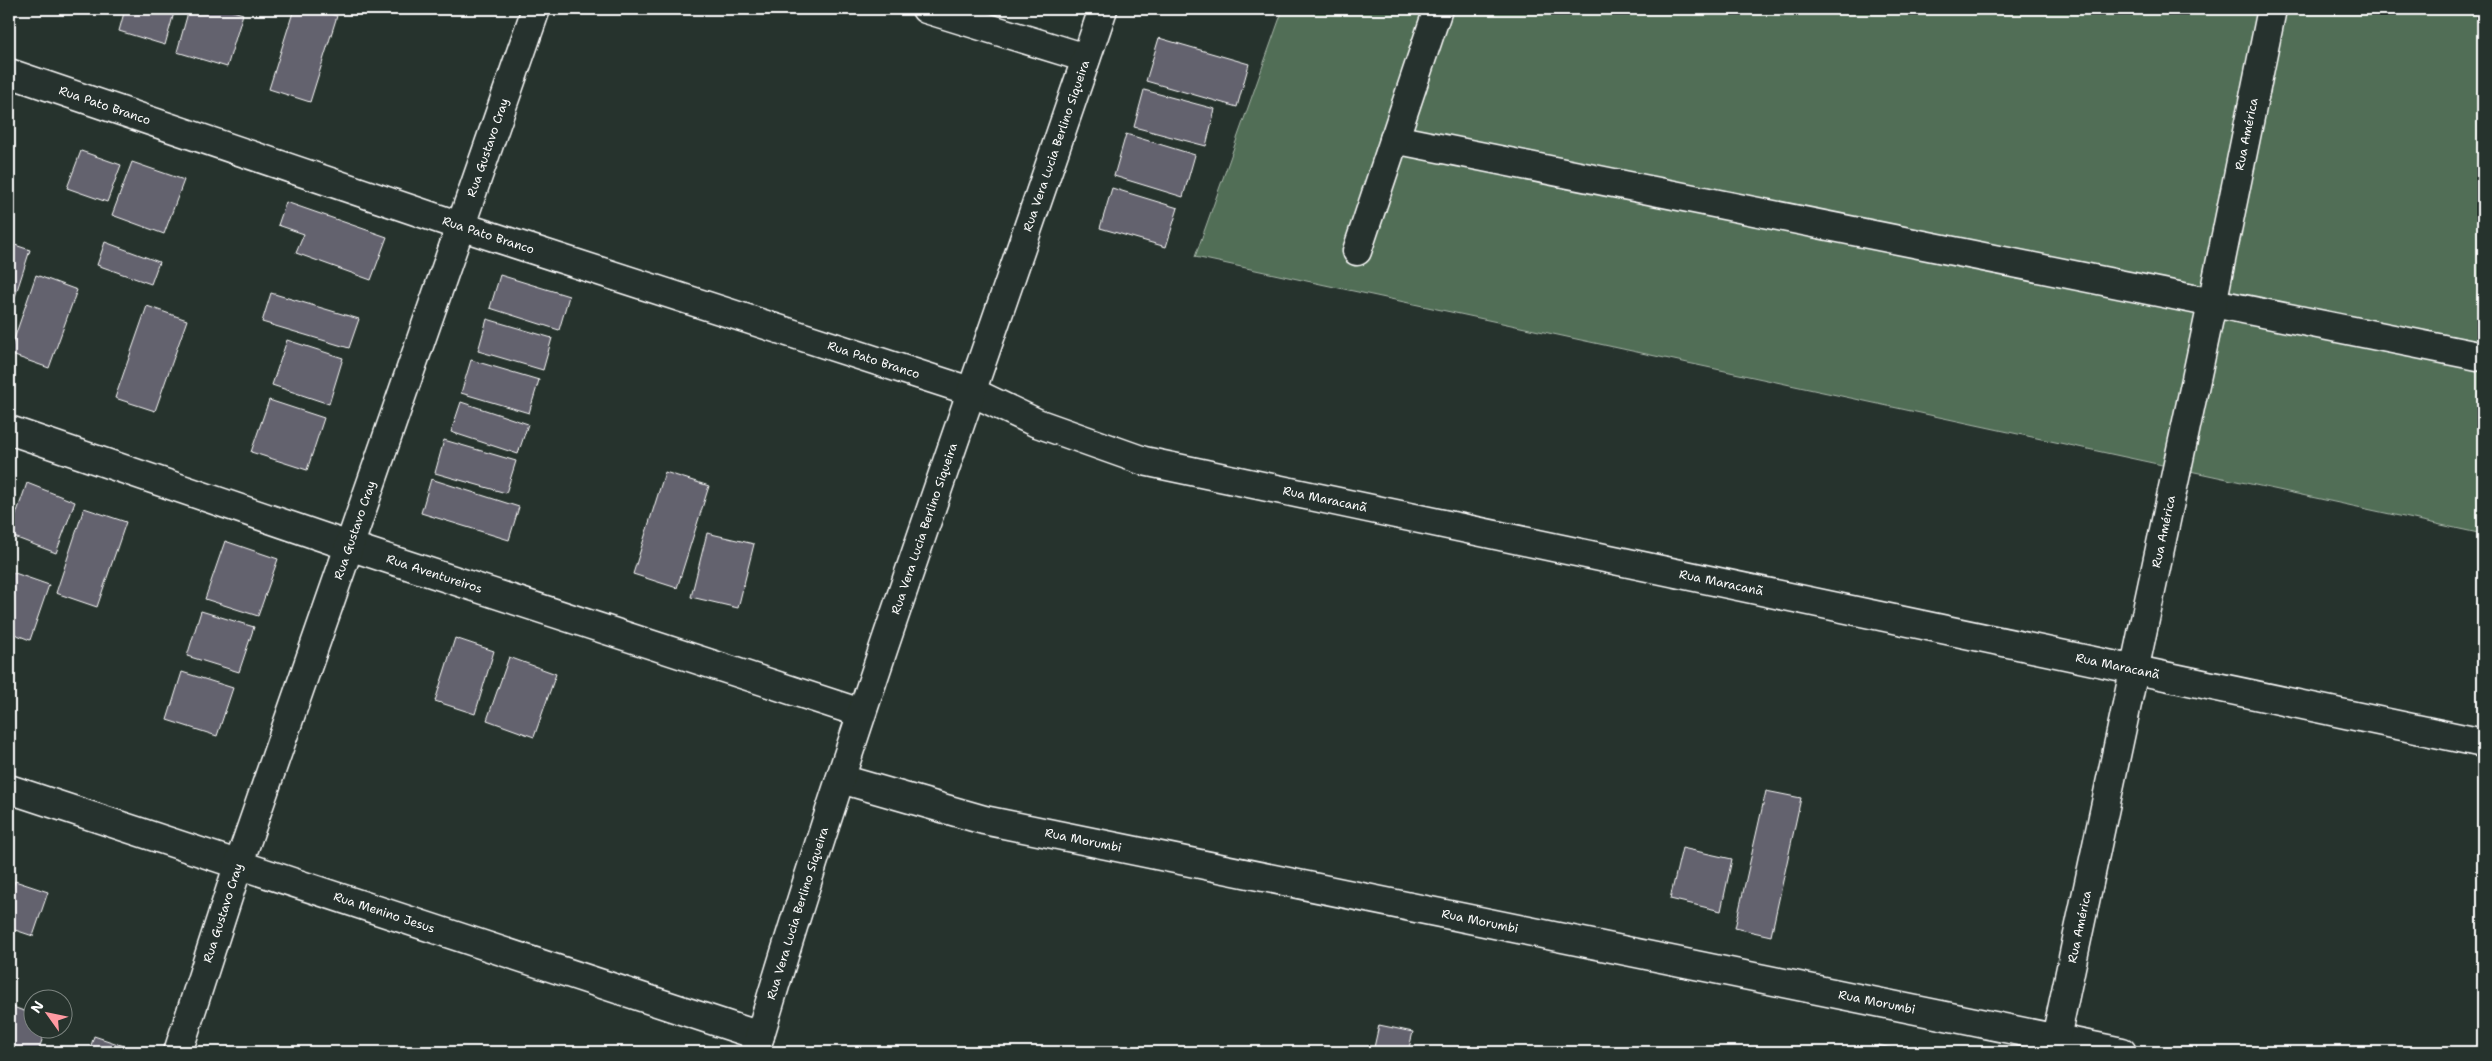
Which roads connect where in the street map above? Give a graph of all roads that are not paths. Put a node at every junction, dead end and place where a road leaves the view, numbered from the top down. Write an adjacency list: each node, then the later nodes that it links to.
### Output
1 (536, 9): 9 (street, Rua Gustavo Cray)
2 (926, 9): 6 (street)
3 (1103, 9): 6 (street, Rua Vera Lucia Berlino Siqueira)
4 (1438, 9): 8 (street)
5 (2272, 9): 11 (street, Rua América)
6 (1086, 58): 13 (street, Rua Vera Lucia Berlino Siqueira)
7 (9, 73): 9 (street, Rua Pato Branco)
8 (1394, 139): 10 (street); 11 (street)
9 (460, 226): 13 (street, Rua Pato Branco); 15 (street, Rua Gustavo Cray)
10 (1357, 251)
11 (2212, 304): 12 (street); 16 (street, Rua América)
12 (2483, 357)
13 (970, 391): 16 (street, Rua Maracanã); 17 (street, Rua Vera Lucia Berlino Siqueira)
14 (9, 430): 15 (street, Rua Aventureiros)
15 (349, 546): 17 (street, Rua Aventureiros); 21 (street, Rua Gustavo Cray)
16 (2135, 672): 18 (street, Rua Maracanã); 23 (street, Rua América)
17 (861, 713): 19 (street, Rua Vera Lucia Berlino Siqueira)
18 (2483, 743)
19 (841, 779): 22 (street, Rua Vera Lucia Berlino Siqueira); 23 (street, Rua Morumbi)
20 (9, 789): 21 (street, Rua Menino Jesus)
21 (238, 866): 22 (street, Rua Menino Jesus); 24 (street, Rua Gustavo Cray)
22 (757, 1044)
23 (2054, 1045): 25 (street, Rua Morumbi)
24 (178, 1052)
25 (2122, 1052)

